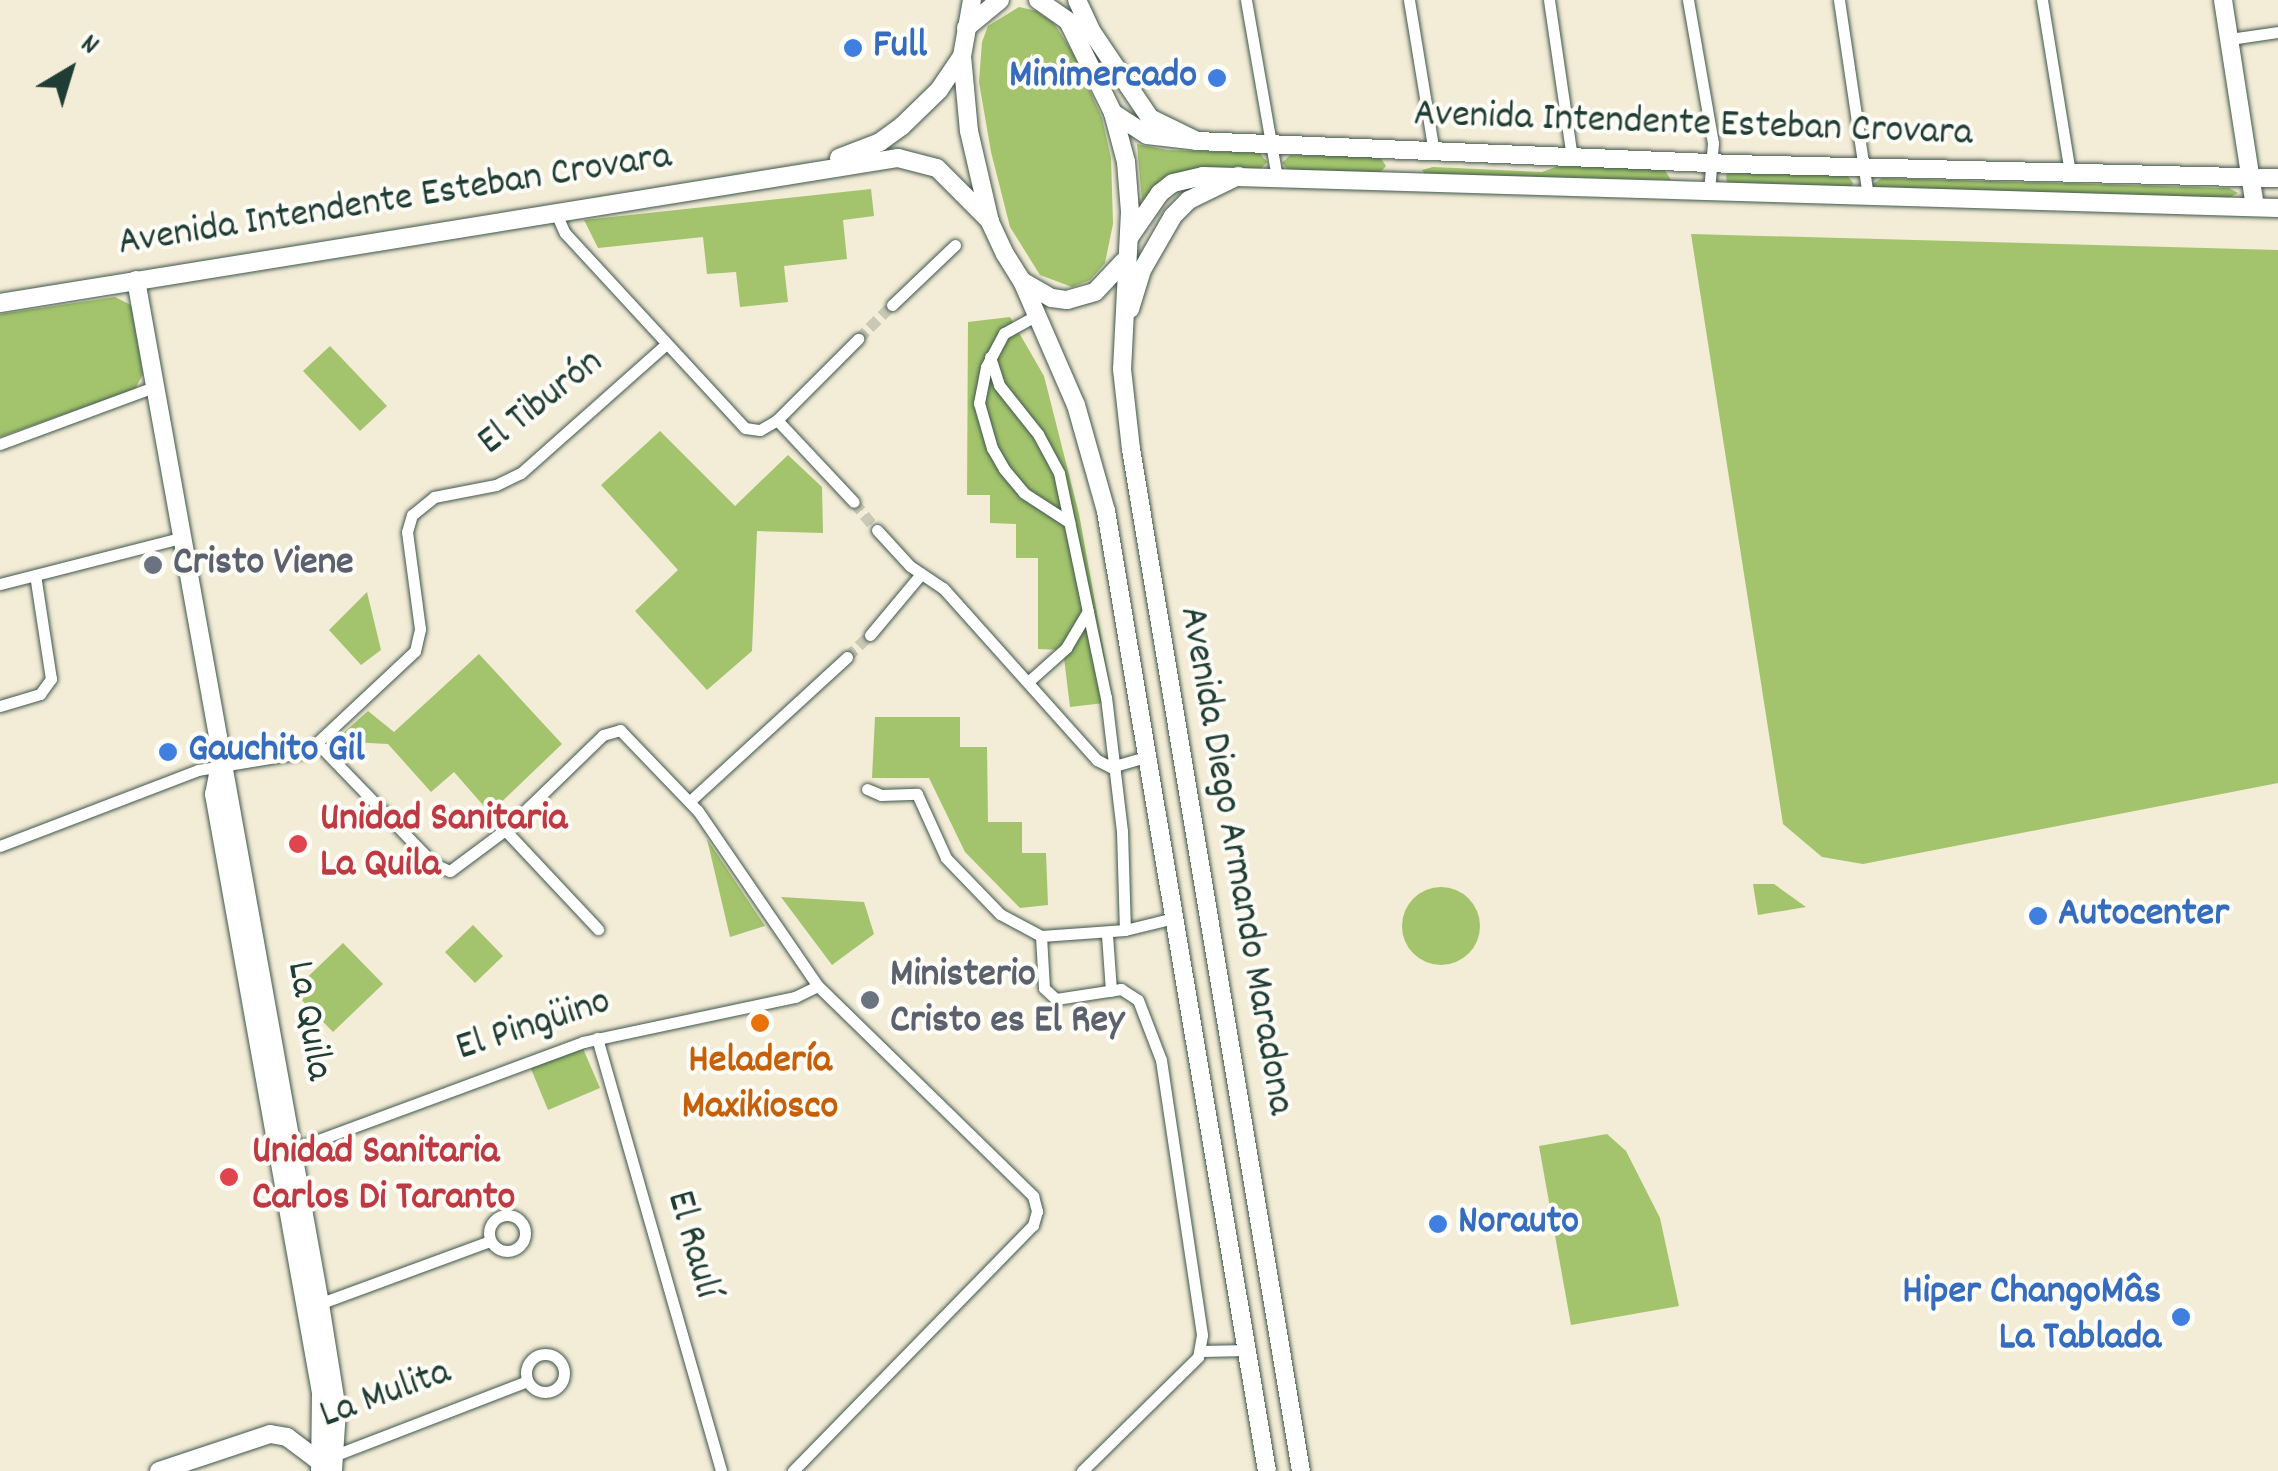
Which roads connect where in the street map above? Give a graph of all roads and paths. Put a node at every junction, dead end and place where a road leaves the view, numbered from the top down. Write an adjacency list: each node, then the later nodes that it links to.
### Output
1 (972, 0): 14 (main road)
2 (1000, 0): 14 (main road)
3 (1038, 0): 13 (main road)
4 (1062, 0): 13 (main road)
5 (1078, 0): 19 (main road)
6 (1246, 0): 20 (street)
7 (1409, 0): 21 (street)
8 (1548, 0): 22 (street)
9 (1688, 0): 23 (street)
10 (1840, 0): 24 (street)
11 (2042, 0): 26 (street)
12 (2223, 0): 16 (main road)
13 (1068, 21): 18 (main road)
14 (966, 28): 17 (main road)
15 (2278, 32): 16 (street)
16 (2230, 39): 28 (main road)
17 (962, 56): 25 (main road, Avenida Intendente Esteban Crovara); 36 (main road)
18 (1113, 113): 19 (main road, Avenida Intendente Esteban Crovara); 37 (main road)
19 (1197, 141): 20 (main road, Avenida Intendente Esteban Crovara)
20 (1270, 144): 21 (main road, Avenida Intendente Esteban Crovara); 29 (street)
21 (1434, 153): 22 (main road, Avenida Intendente Esteban Crovara)
22 (1572, 158): 23 (main road, Avenida Intendente Esteban Crovara)
23 (1713, 163): 24 (main road, Avenida Intendente Esteban Crovara); 31 (street)
24 (1866, 168): 26 (main road, Avenida Intendente Esteban Crovara); 32 (street)
25 (801, 171): 35 (main road, Avenida Intendente Esteban Crovara); 36 (main road, Avenida Intendente Esteban Crovara)
26 (2070, 173): 28 (main road, Avenida Intendente Esteban Crovara)
27 (1238, 176): 29 (main road, Avenida Intendente Esteban Crovara); 37 (main road, Avenida Intendente Esteban Crovara); 40 (main road)
28 (2252, 176): 30 (main road, Avenida Intendente Esteban Crovara); 33 (main road)
29 (1277, 177): 31 (main road, Avenida Intendente Esteban Crovara)
30 (2278, 178)
31 (1709, 192): 32 (main road, Avenida Intendente Esteban Crovara)
32 (1868, 196): 33 (main road, Avenida Intendente Esteban Crovara)
33 (2255, 206): 34 (main road, Avenida Intendente Esteban Crovara)
34 (2278, 208)
35 (555, 211): 41 (main road, Avenida Intendente Esteban Crovara); 50 (street, El Tiburón)
36 (990, 222): 43 (main road, Avenida Diego Armando Maradona)
37 (1129, 238): 39 (main road, Avenida Diego Armando Maradona)
38 (955, 246): 46 (street)
39 (1126, 259): 42 (main road, Avenida Diego Armando Maradona); 44 (main road)
40 (1142, 270): 42 (main road); 48 (main road)
41 (136, 280): 45 (main road, Avenida Intendente Esteban Crovara); 52 (main road, La Quila)
42 (1124, 281): 44 (main road); 48 (main road, Avenida Diego Armando Maradona)
43 (1022, 282): 44 (main road); 47 (main road, Avenida Diego Armando Maradona)
44 (1095, 292)
45 (0, 303)
46 (892, 305)
47 (1037, 315): 51 (street); 68 (main road, Avenida Diego Armando Maradona)
48 (1123, 329): 95 (main road, Avenida Diego Armando Maradona)
49 (858, 339): 53 (street)
50 (665, 345): 53 (street); 67 (street, El Tiburón)
51 (990, 356): 56 (street); 56 (street)
52 (154, 388): 54 (street); 58 (main road, La Quila)
53 (778, 420): 55 (street)
54 (0, 444)
55 (854, 502)
56 (1069, 522): 62 (street)
57 (878, 530): 59 (street)
58 (181, 538): 60 (street); 69 (main road, La Quila)
59 (921, 574): 63 (street); 65 (street)
60 (35, 575): 61 (street); 66 (street)
61 (0, 584)
62 (1088, 612): 65 (street); 70 (street)
63 (870, 635)
64 (847, 657): 72 (street)
65 (1029, 680): 70 (street)
66 (0, 706)
67 (317, 743): 69 (street, El Tiburón); 73 (street)
68 (1147, 757): 70 (street); 75 (main road, Avenida Diego Armando Maradona)
69 (220, 764): 74 (street, El Tiburón); 83 (main road, La Quila)
70 (1111, 767): 77 (street)
71 (867, 790): 79 (street)
72 (690, 801): 73 (street); 80 (street)
73 (505, 830): 76 (street)
74 (0, 846)
75 (1174, 918): 77 (street); 86 (main road, Avenida Diego Armando Maradona)
76 (598, 929)
77 (1126, 930): 78 (street)
78 (1107, 935): 79 (street); 81 (street)
79 (1041, 936): 81 (street)
80 (818, 986): 82 (street, El Pingüino); 92 (street)
81 (1111, 991): 87 (street)
82 (597, 1038): 83 (street, El Pingüino); 91 (street, El Raulí)
83 (286, 1153): 85 (main road, La Quila)
84 (490, 1241): 85 (street)
85 (312, 1307): 89 (main road, La Quila)
86 (1247, 1350): 87 (street); 94 (main road, Avenida Diego Armando Maradona)
87 (1202, 1351): 93 (street)
88 (527, 1381): 89 (street, La Mulita)
89 (326, 1464): 90 (main road, La Mulita)
90 (159, 1471)
91 (721, 1471)
92 (793, 1471)
93 (1082, 1471)
94 (1267, 1471)
95 (1302, 1471)

